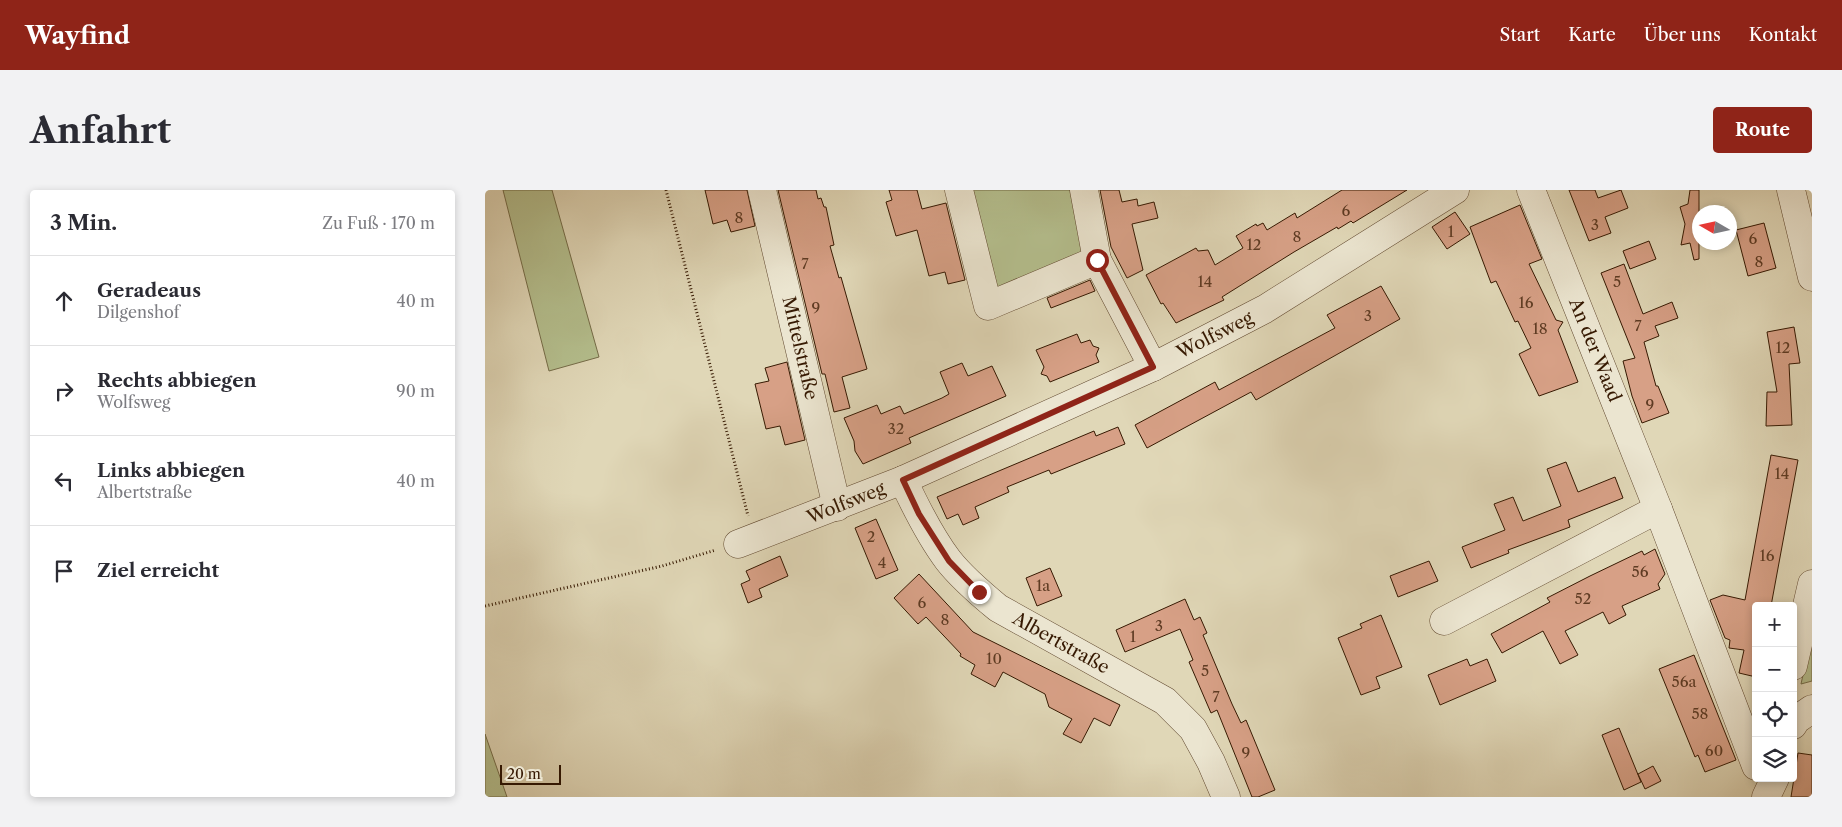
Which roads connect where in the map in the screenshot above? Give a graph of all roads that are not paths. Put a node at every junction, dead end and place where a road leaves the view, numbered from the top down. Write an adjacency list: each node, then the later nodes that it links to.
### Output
1 (762, 190): 11 (street, Mittelstraße)
2 (959, 190): 7 (street)
3 (1084, 190): 7 (street)
4 (1455, 190): 9 (street, Wolfsweg)
5 (1531, 190): 12 (street, An der Waad)
6 (1800, 205): 8 (street)
7 (1097, 260): 9 (street)
8 (1812, 277)
9 (1153, 367): 10 (street, Wolfsweg)
10 (903, 480): 11 (street, Wolfsweg); 26 (street, Albertstraße)
11 (837, 507): 13 (street, Wolfsweg)
12 (1658, 509): 15 (street); 17 (street, An der Waad)
13 (746, 541)
14 (1812, 584): 16 (street)
15 (1444, 621)
16 (1797, 649)
17 (1717, 666): 18 (street, An der Waad); 22 (street, An der Waad)
18 (1752, 703)
19 (1797, 708): 20 (street)
20 (1812, 709): 21 (street)
21 (1797, 722)
22 (1752, 756)
23 (1759, 782): 27 (street)
24 (1764, 782): 27 (street)
25 (1772, 782): 27 (street)
26 (1226, 797)
27 (1763, 797)

